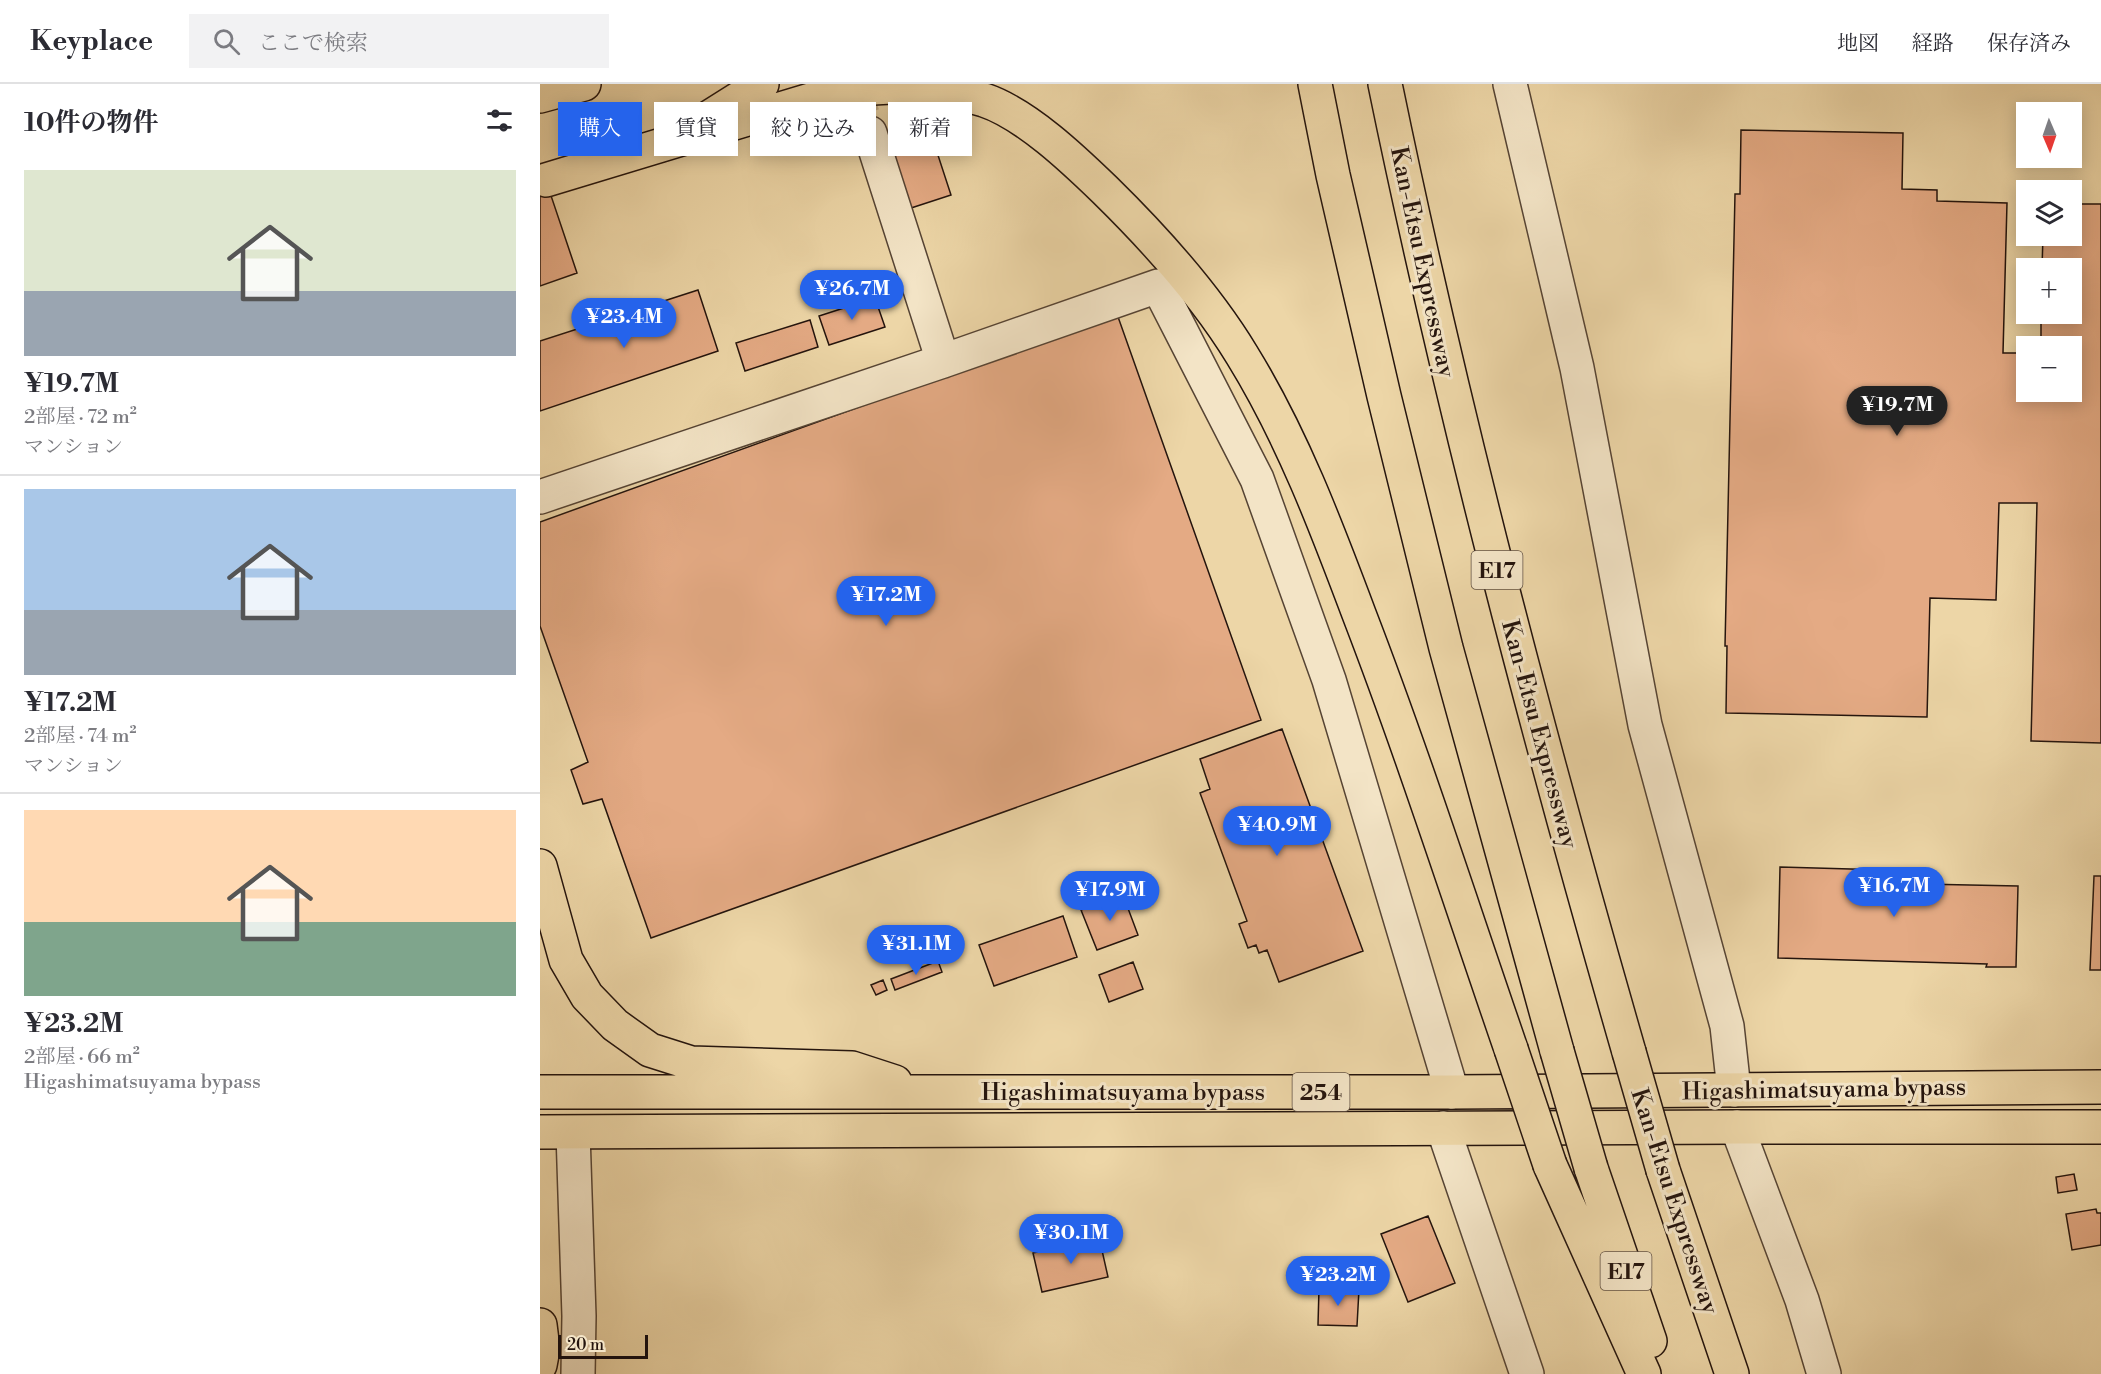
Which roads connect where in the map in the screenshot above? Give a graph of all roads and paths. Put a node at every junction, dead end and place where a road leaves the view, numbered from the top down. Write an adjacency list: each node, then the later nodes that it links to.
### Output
1 (584, 84): 7 (main road)
2 (762, 84): 8 (main road)
3 (1315, 84): 32 (main road, E17, bridge)
4 (1385, 84): 15 (main road, Kan-Etsu Expressway / E17)
5 (1405, 84): 15 (main road)
6 (1510, 84): 18 (street)
7 (540, 96)
8 (733, 102)
9 (738, 122): 31 (main road, bridge)
10 (654, 148): 12 (main road)
11 (876, 152): 13 (street)
12 (546, 180)
13 (943, 361): 14 (street); 21 (street)
14 (540, 497)
15 (1512, 631): 33 (main road, Kan-Etsu Expressway / E17, bridge)
16 (540, 866): 19 (main road)
17 (2101, 1087): 18 (main road, Higashimatsuyama bypass / 254)
18 (1734, 1090): 21 (main road, Higashimatsuyama bypass / 254)
19 (921, 1091): 20 (main road, Higashimatsuyama bypass / 254); 21 (main road, Higashimatsuyama bypass / 254)
20 (540, 1092)
21 (1452, 1092)
22 (1737, 1127): 23 (main road, Higashimatsuyama bypass / 254); 24 (main road, Higashimatsuyama bypass / 254); 34 (street)
23 (2101, 1127)
24 (1443, 1128): 26 (main road, Higashimatsuyama bypass / 254); 30 (street)
25 (540, 1132): 26 (main road, Higashimatsuyama bypass / 254)
26 (573, 1133): 29 (street)
27 (540, 1324): 28 (main road)
28 (540, 1365)
29 (578, 1374)
30 (1527, 1374)
31 (1644, 1374)
32 (1661, 1374)
33 (1732, 1374)
34 (1824, 1374)

